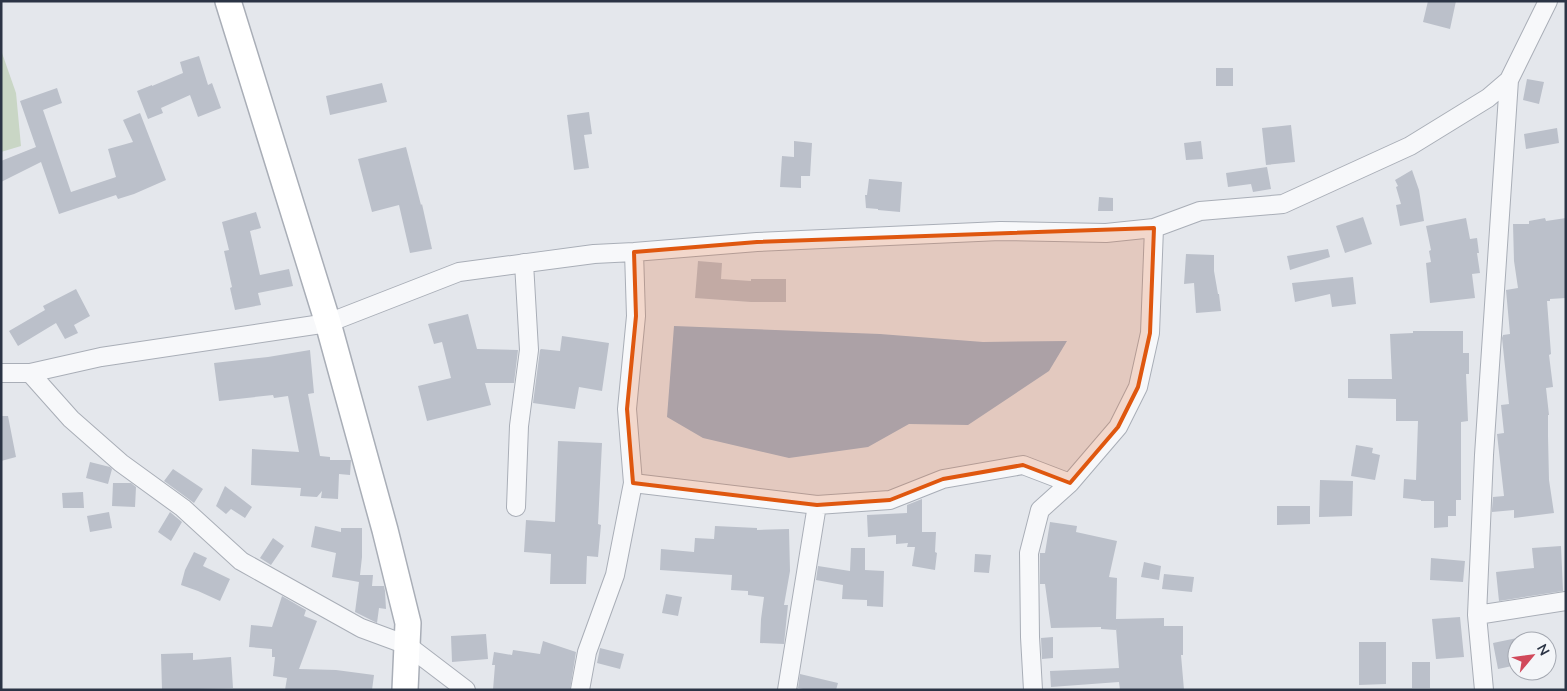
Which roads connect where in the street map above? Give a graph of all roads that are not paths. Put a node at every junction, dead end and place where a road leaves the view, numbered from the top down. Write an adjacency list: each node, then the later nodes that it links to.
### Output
1 (228, 1): 7 (main road)
2 (1548, 1): 3 (street)
3 (1509, 80): 4 (street); 15 (street)
4 (1154, 228): 5 (street); 11 (street)
5 (634, 252): 6 (street); 10 (street)
6 (524, 263): 7 (street); 13 (street)
7 (328, 323): 8 (street); 16 (main road)
8 (30, 373): 9 (street); 16 (street)
9 (1, 374)
10 (633, 483): 12 (street); 19 (street)
11 (1070, 483): 12 (street); 21 (street)
12 (817, 505): 20 (street)
13 (516, 507)
14 (1566, 601): 15 (street)
15 (1477, 615): 22 (street)
16 (407, 645): 17 (main road); 18 (street)
17 (405, 690)
18 (466, 690)
19 (580, 690)
20 (787, 690)
21 (1033, 690)
22 (1484, 690)

